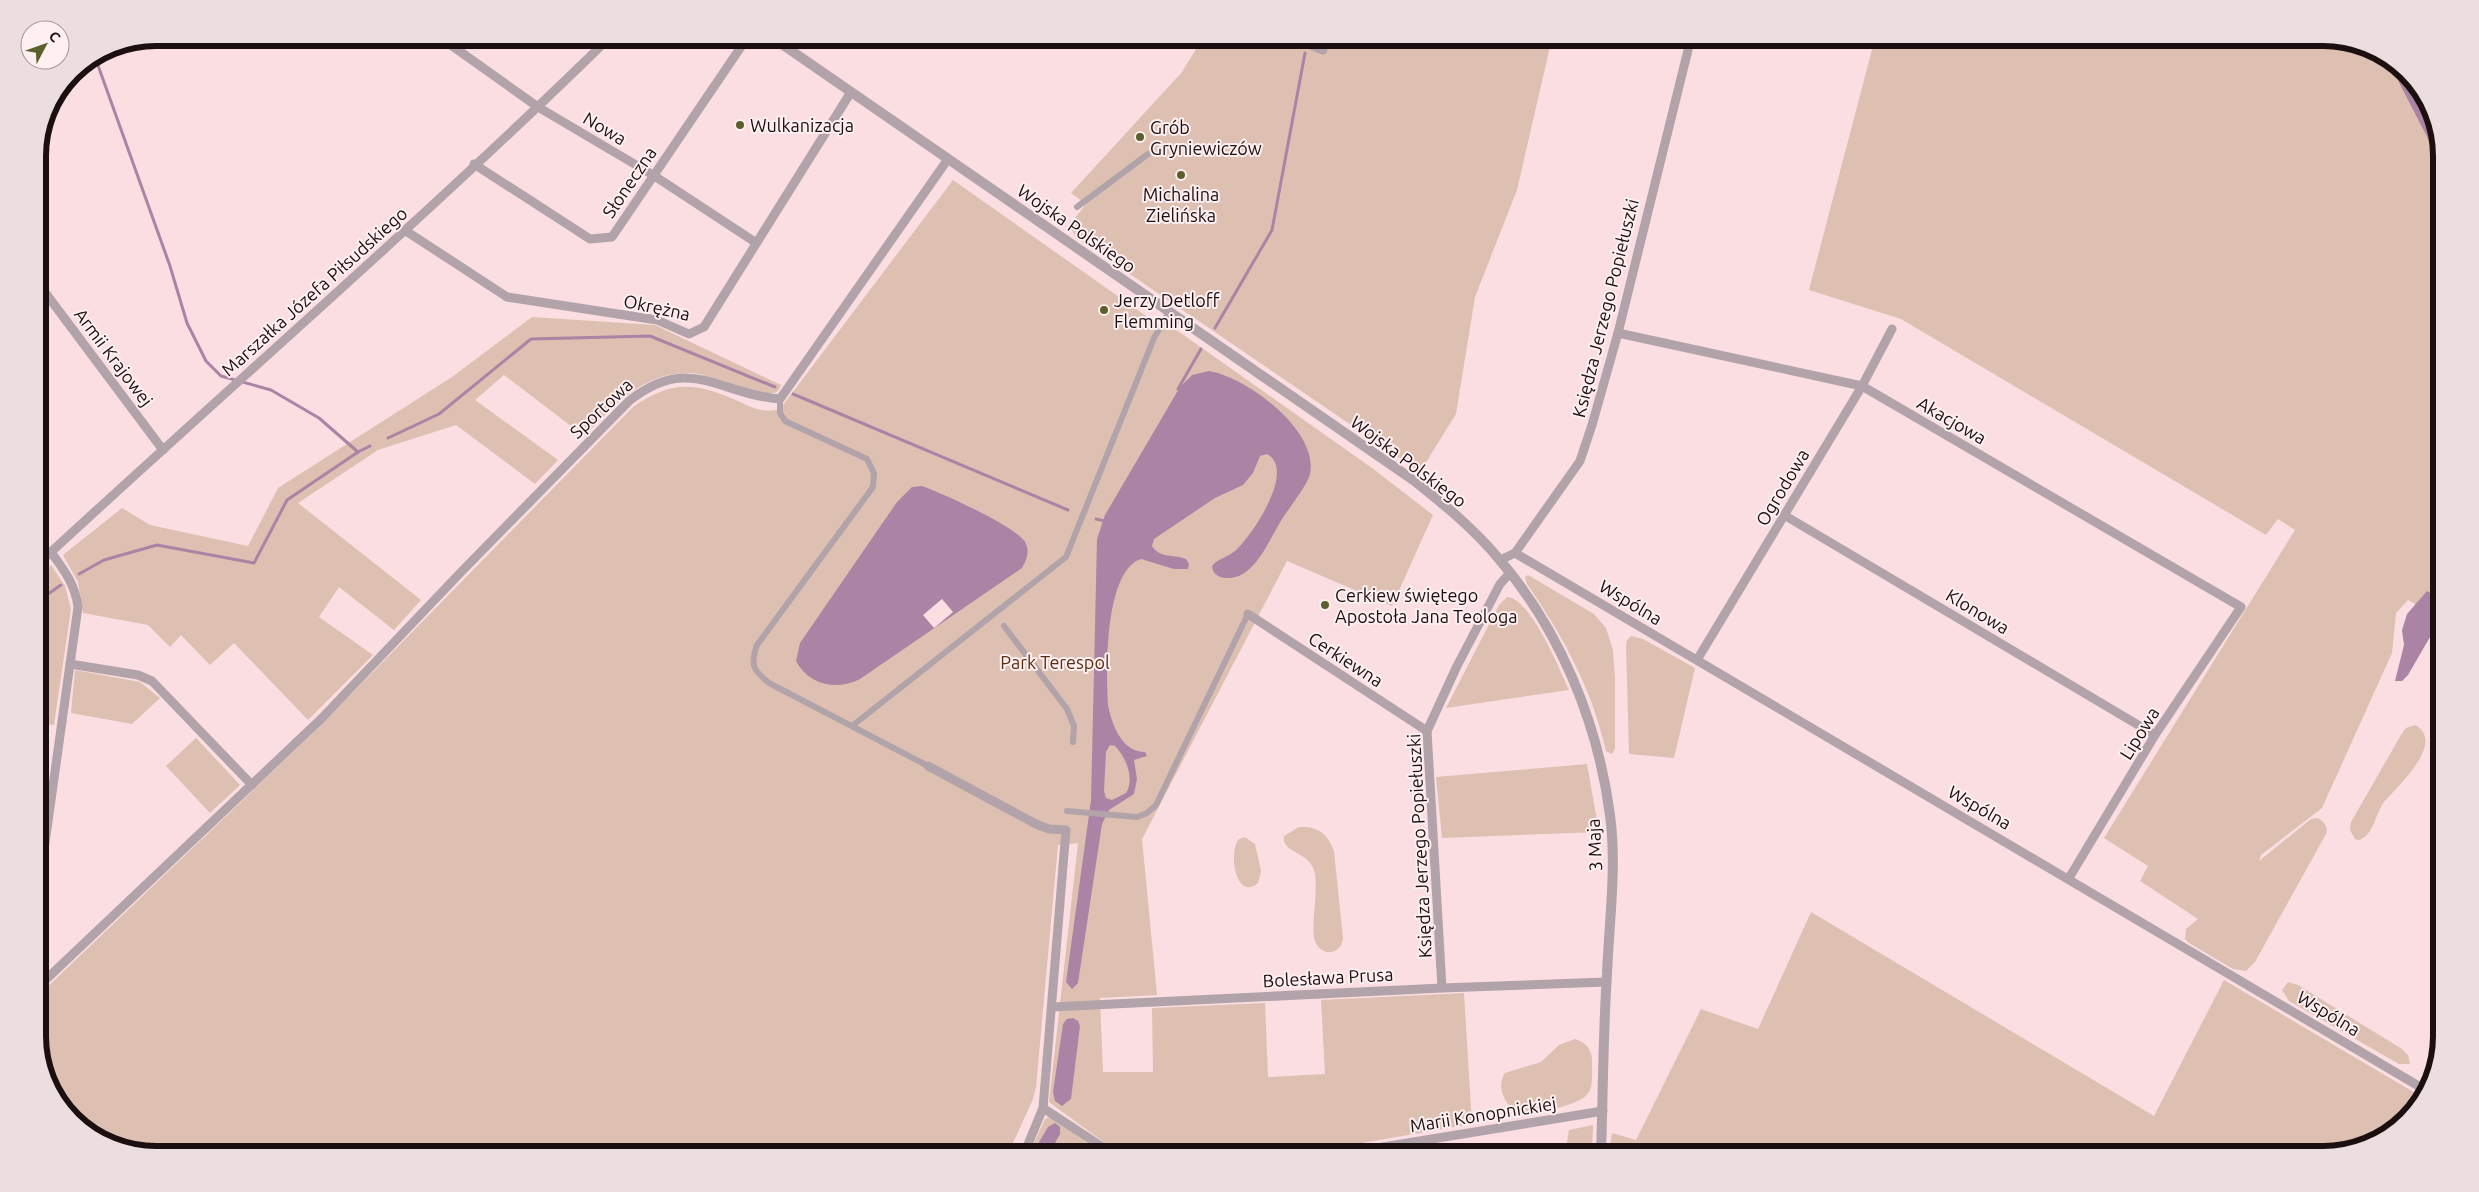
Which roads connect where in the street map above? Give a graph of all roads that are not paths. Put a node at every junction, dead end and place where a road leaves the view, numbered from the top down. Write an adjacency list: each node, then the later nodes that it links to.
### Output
1 (453, 46): 9 (street, Nowa)
2 (601, 46): 9 (street, Marszałka Józefa Piłsudskiego)
3 (741, 46): 13 (street, Słoneczna)
4 (785, 46): 8 (street, Wojska Polskiego)
5 (1313, 46): 7 (street)
6 (1689, 46): 20 (street, Księdza Jerzego Popiełuszki)
7 (1323, 50)
8 (851, 92): 11 (street, Wojska Polskiego); 16 (street, Okrężna)
9 (538, 107): 12 (street, Marszałka Józefa Piłsudskiego); 13 (street, Nowa)
10 (1148, 154): 14 (street)
11 (948, 159): 18 (street, Wojska Polskiego); 22 (street)
12 (474, 164): 13 (street, Słoneczna); 15 (street, Marszałka Józefa Piłsudskiego)
13 (653, 175): 16 (street, Nowa)
14 (1077, 207)
15 (406, 231): 16 (street, Okrężna); 23 (street, Marszałka Józefa Piłsudskiego)
16 (755, 242)
17 (46, 294): 23 (street, Armii Krajowej)
18 (1169, 312): 28 (street, Wojska Polskiego); 35 (street)
19 (1892, 329): 21 (street, Ogrodowa)
20 (1618, 333): 21 (street, Akacjowa); 26 (street, Księdza Jerzego Popiełuszki)
21 (1862, 386): 24 (street, Ogrodowa); 30 (street, Akacjowa)
22 (780, 399): 35 (street); 40 (street, Sportowa)
23 (164, 450): 25 (street, Marszałka Józefa Piłsudskiego)
24 (1784, 515): 33 (street, Ogrodowa); 37 (street, Klonowa)
25 (51, 552): 27 (street, Marszałka Józefa Piłsudskiego); 34 (street)
26 (1515, 553): 28 (street, Księdza Jerzego Popiełuszki); 33 (street, Wspólna)
27 (46, 557)
28 (1500, 560): 29 (street, 3 Maja)
29 (1510, 573): 36 (street, Księdza Jerzego Popiełuszki); 45 (street, 3 Maja)
30 (2241, 607): 37 (street, Lipowa)
31 (1248, 614): 36 (street, Cerkiewna); 41 (street)
32 (1004, 626): 38 (street)
33 (1697, 660): 43 (street, Wspólna)
34 (70, 664): 40 (street); 42 (street)
35 (852, 726): 39 (street)
36 (1427, 731): 46 (street, Księdza Jerzego Popiełuszki)
37 (2156, 735): 43 (street, Lipowa)
38 (1073, 742)
39 (928, 766): 47 (street)
40 (252, 785): 44 (street, Sportowa)
41 (1067, 811)
42 (46, 836)
43 (2069, 878): 48 (street, Wspólna)
44 (46, 979)
45 (1606, 982): 46 (street, Bolesława Prusa); 50 (street, 3 Maja)
46 (1442, 988): 47 (street, Bolesława Prusa)
47 (1052, 1007): 49 (street)
48 (2420, 1087)
49 (1043, 1108): 51 (street); 52 (street)
50 (1602, 1111): 53 (street, Marii Konopnickiej); 54 (street, 3 Maja)
51 (1027, 1146)
52 (1101, 1146)
53 (1389, 1146)
54 (1601, 1146)

